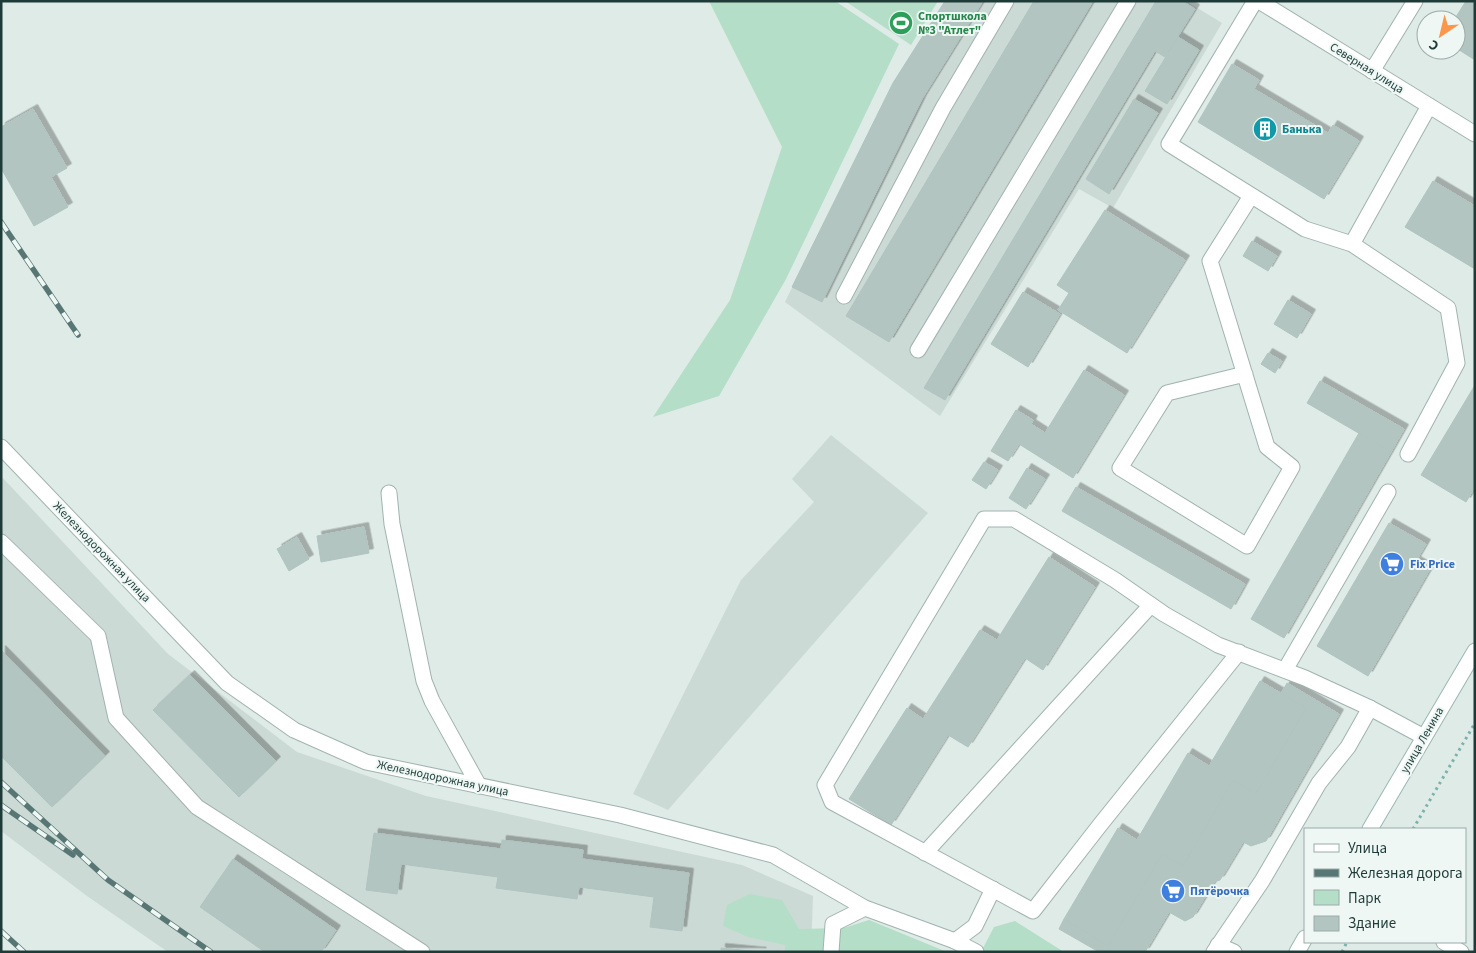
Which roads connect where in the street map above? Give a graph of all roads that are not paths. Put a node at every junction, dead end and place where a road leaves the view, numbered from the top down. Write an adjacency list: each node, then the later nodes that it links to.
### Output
1 (1006, 1): 10 (street)
2 (1128, 1): 11 (street)
3 (1257, 1): 5 (street, Северная улица); 8 (street)
4 (1415, 1): 5 (street)
5 (1372, 71): 6 (street, Северная улица)
6 (1429, 106): 7 (street, Северная улица); 9 (street)
7 (1475, 134)
8 (1251, 196): 9 (street); 12 (street)
9 (1352, 244): 14 (street)
10 (844, 296)
11 (918, 350)
12 (1245, 374): 12 (street)
13 (1, 447): 24 (street, Железнодорожная улица)
14 (1408, 454)
15 (1388, 492): 21 (street)
16 (389, 493): 24 (street)
17 (1, 542): 33 (street)
18 (1151, 605): 20 (street); 26 (street); 26 (street)
19 (1475, 651): 23 (street, улица Ленина)
20 (1239, 652): 21 (street); 27 (street)
21 (1285, 670): 22 (street)
22 (1370, 708): 23 (street); 32 (street)
23 (1424, 737): 25 (street, улица Ленина)
24 (479, 786): 28 (street, Железнодорожная улица)
25 (1371, 828)
26 (925, 853): 27 (street)
27 (993, 889): 30 (street)
28 (865, 908): 30 (street, Железнодорожная улица); 34 (street)
29 (1304, 940): 37 (street)
30 (955, 941): 35 (street, Железнодорожная улица)
31 (1446, 943): 38 (street)
32 (1216, 948): 36 (street)
33 (422, 952)
34 (832, 952)
35 (976, 952)
36 (1234, 952)
37 (1297, 952)
38 (1461, 952)

